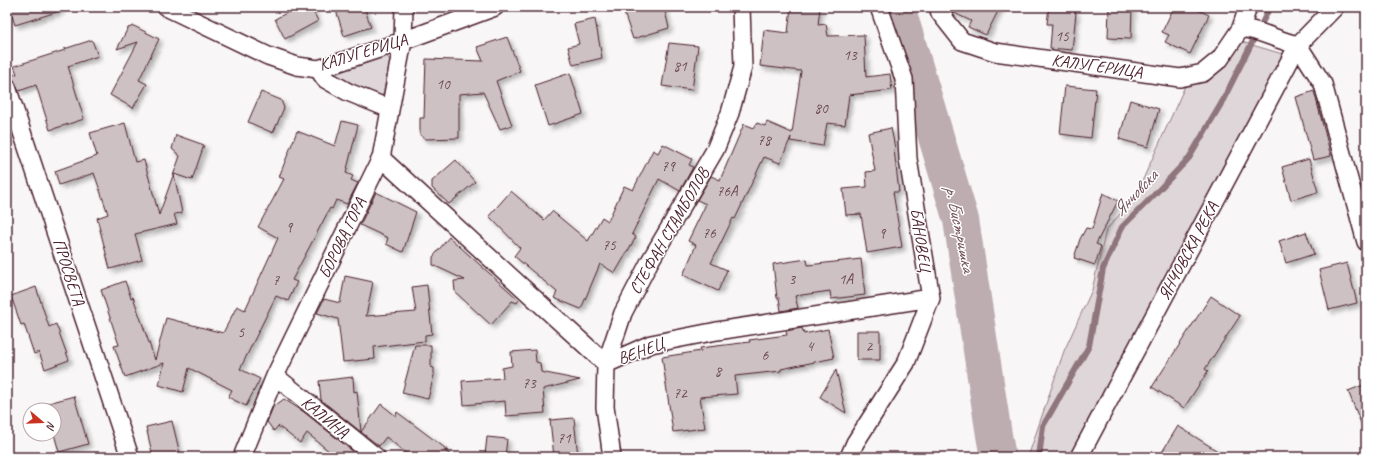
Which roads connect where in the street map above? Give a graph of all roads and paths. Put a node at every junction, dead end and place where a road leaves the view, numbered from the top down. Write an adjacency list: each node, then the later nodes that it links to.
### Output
1 (166, 7): 12 (street, КАЛУГЕРИЦА)
2 (404, 7): 10 (street, БОРОВА ГОРА)
3 (496, 7): 10 (street, КАЛУГЕРИЦА)
4 (741, 7): 19 (street, СТЕФАН СТАМБОЛОВ)
5 (879, 7): 18 (street, БАНОВЕЦ)
6 (938, 7): 9 (street, КАЛУГЕРИЦА)
7 (1248, 7): 9 (street)
8 (1335, 7): 11 (street, ЯНЧОВСКА РЕКА)
9 (1247, 29): 11 (street)
10 (403, 41): 12 (street, КАЛУГЕРИЦА); 14 (street, БОРОВА ГОРА)
11 (1292, 44): 17 (street); 26 (street, ЯНЧОВСКА РЕКА)
12 (318, 69): 14 (street)
13 (7, 86): 15 (street, ПРОСВЕТА)
14 (390, 109): 16 (street, БОРОВА ГОРА)
15 (11, 115): 21 (street, ПРОСВЕТА)
16 (381, 158): 19 (street, ВЕНЕЦ); 20 (street, БОРОВА ГОРА)
17 (1366, 242)
18 (931, 298): 19 (street, ВЕНЕЦ); 25 (street)
19 (606, 364): 24 (street, СТЕФАН СТАМБОЛОВ)
20 (275, 376): 22 (street, БОРОВА ГОРА); 23 (street, КАЛИНА)
21 (130, 457)
22 (242, 457)
23 (376, 457)
24 (612, 457)
25 (849, 457)
26 (1079, 457)

